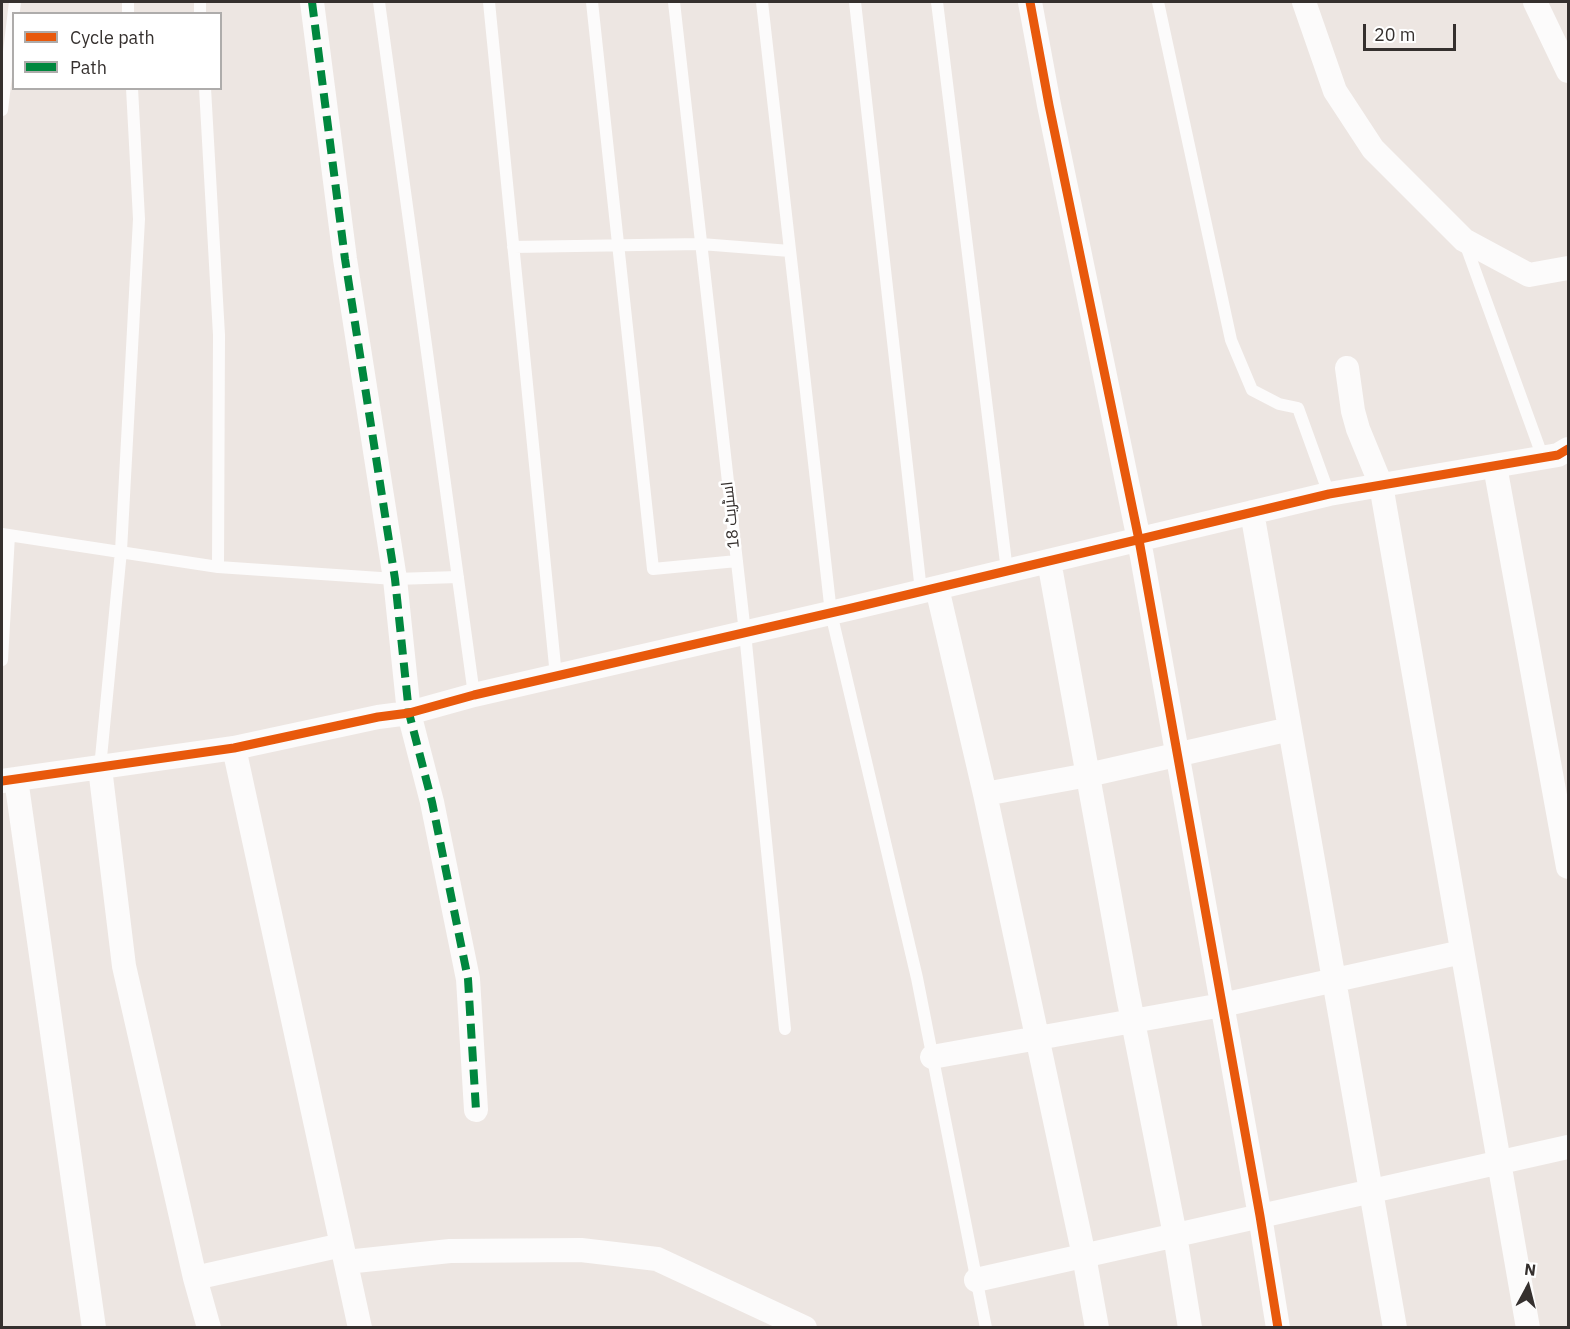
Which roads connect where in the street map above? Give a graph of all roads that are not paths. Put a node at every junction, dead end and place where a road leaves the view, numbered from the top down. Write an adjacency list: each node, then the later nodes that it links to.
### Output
1 (312, 2): 39 (street)
2 (379, 2): 38 (lane)
3 (489, 2): 21 (lane)
4 (592, 2): 19 (lane)
5 (674, 2): 20 (lane, اسٹریٹ 18)
6 (762, 2): 22 (lane)
7 (855, 2): 40 (lane)
8 (937, 2): 37 (lane)
9 (1030, 2): 32 (street)
10 (1158, 2): 29 (lane)
11 (1304, 2): 18 (street)
12 (1535, 2): 14 (street)
13 (12, 27): 17 (lane)
14 (1569, 71)
15 (132, 90): 33 (lane)
16 (205, 90): 36 (lane)
17 (2, 110)
18 (1464, 240): 23 (street); 26 (lane)
19 (618, 244): 20 (lane); 21 (lane); 34 (lane)
20 (701, 244): 22 (lane); 34 (lane, اسٹریٹ 18)
21 (513, 247): 44 (lane)
22 (790, 251): 41 (lane)
23 (1569, 268)
24 (1347, 368): 28 (street)
25 (1569, 448): 26 (street)
26 (1543, 458): 27 (street)
27 (1495, 466): 28 (street); 54 (street)
28 (1381, 485): 29 (street); 55 (street)
29 (1329, 494): 30 (street)
30 (1252, 512): 32 (street); 47 (street)
31 (5, 534): 33 (lane); 43 (lane)
32 (1139, 540): 35 (street); 49 (street)
33 (122, 551): 36 (lane); 50 (lane)
34 (737, 561): 42 (lane, اسٹریٹ 18)
35 (1049, 561): 37 (street); 51 (street)
36 (218, 567): 39 (lane)
37 (1006, 571): 40 (street)
38 (458, 577): 39 (lane); 45 (lane)
39 (395, 579): 46 (street)
40 (929, 589): 41 (street); 53 (street)
41 (831, 613): 42 (street); 61 (lane)
42 (745, 633): 44 (street); 59 (lane, اسٹریٹ 18)
43 (2, 660)
44 (556, 676): 45 (street)
45 (474, 695): 46 (street)
46 (409, 713): 48 (street); 62 (street)
47 (1290, 729): 49 (street); 56 (street)
48 (234, 748): 50 (street); 68 (street)
49 (1177, 754): 51 (street); 57 (street)
50 (100, 768): 52 (street); 70 (street)
51 (1088, 775): 53 (street); 58 (street)
52 (9, 780): 72 (street)
53 (985, 794): 60 (street)
54 (1569, 867)
55 (1462, 952): 56 (street); 64 (street)
56 (1334, 981): 57 (street); 65 (street)
57 (1222, 1005): 58 (street); 66 (street)
58 (1133, 1021): 60 (street); 67 (street)
59 (785, 1029)
60 (1037, 1038): 61 (street); 69 (street)
61 (932, 1057): 71 (lane)
62 (476, 1110)
63 (1569, 1147): 64 (street)
64 (1498, 1162): 65 (street); 81 (street)
65 (1370, 1191): 66 (street); 80 (street)
66 (1260, 1216): 67 (street); 79 (street)
67 (1175, 1235): 69 (street); 78 (street)
68 (344, 1254): 70 (street); 74 (street); 75 (street)
69 (1084, 1256): 71 (street); 77 (street)
70 (195, 1278): 73 (street)
71 (976, 1280): 76 (lane)
72 (94, 1328)
73 (209, 1328)
74 (360, 1328)
75 (805, 1328)
76 (986, 1328)
77 (1097, 1328)
78 (1190, 1328)
79 (1278, 1328)
80 (1395, 1328)
81 (1528, 1328)

